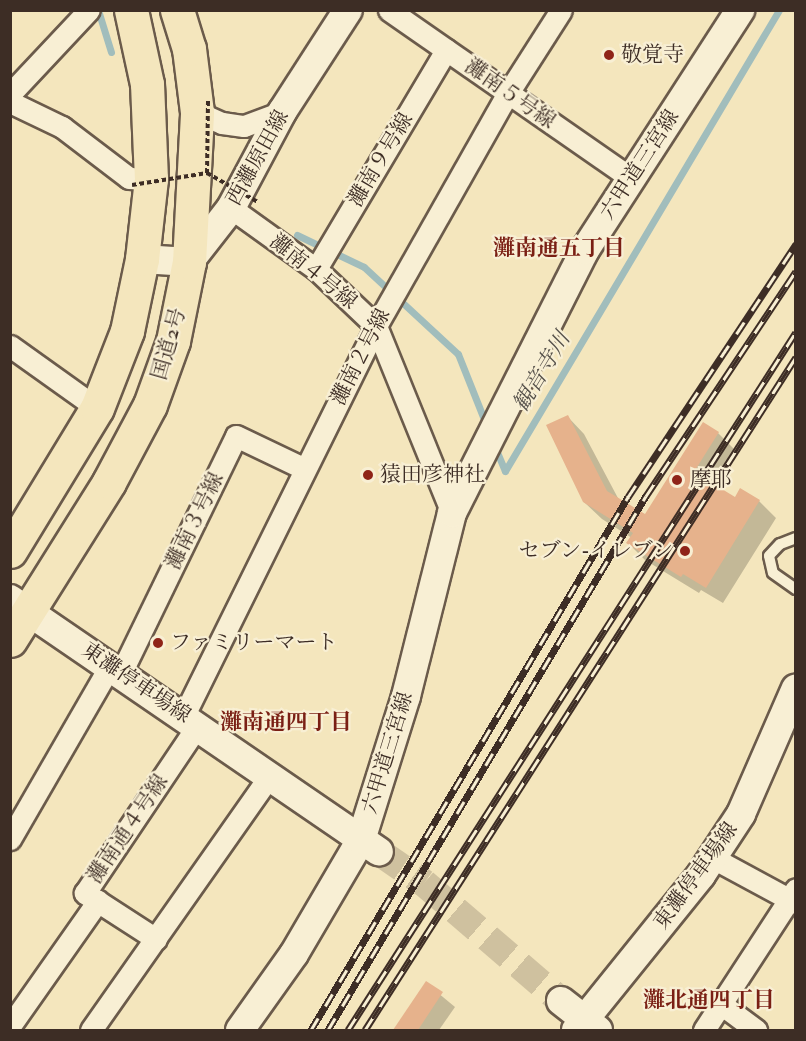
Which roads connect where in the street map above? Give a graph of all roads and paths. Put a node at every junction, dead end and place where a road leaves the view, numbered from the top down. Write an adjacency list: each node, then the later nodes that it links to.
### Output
1 (89, 10): 10 (street)
2 (130, 10): 16 (highway, 国道2号)
3 (177, 10): 12 (highway, 国道2号)
4 (348, 10): 13 (street, 西灘原田線)
5 (389, 10): 8 (street, 灘南５号線)
6 (561, 10): 9 (street, 灘南２号線)
7 (740, 10): 15 (street, 六甲道三宮線)
8 (446, 50): 9 (street, 灘南５号線); 21 (street, 灘南９号線)
9 (508, 93): 15 (street, 灘南５号線); 22 (street, 灘南２号線)
10 (10, 94)
11 (10, 102): 16 (street)
12 (202, 105): 13 (street); 14 (path, bridge); 20 (highway, 国道2号)
13 (282, 112): 18 (street, 西灘原田線)
14 (207, 172): 16 (path, bridge); 17 (path, bridge)
15 (631, 178): 26 (street, 六甲道三宮線)
16 (141, 182): 19 (highway, 国道2号)
17 (258, 202)
18 (231, 208): 20 (street, 西灘原田線); 21 (street, 灘南４号線)
19 (142, 260): 20 (street); 24 (highway, 国道2号)
20 (189, 262): 30 (highway, 国道2号)
21 (318, 266): 22 (street, 灘南４号線)
22 (376, 326): 25 (street, 灘南２号線); 26 (street, 灘南４号線)
23 (10, 346): 24 (street)
24 (97, 408): 28 (highway, 国道2号)
25 (305, 469): 32 (street, 灘南３号線); 34 (street, 灘南２号線)
26 (452, 513): 37 (street, 六甲道三宮線)
27 (795, 538): 29 (lane)
28 (10, 551)
29 (795, 589)
30 (21, 606): 31 (highway, 国道2号); 32 (street, 東灘停車場線)
31 (10, 640)
32 (115, 670): 34 (street, 東灘停車場線); 36 (street)
33 (795, 688): 38 (street, 東灘停車場線)
34 (191, 720): 35 (street, 東灘停車場線); 40 (street, 灘南通４号線)
35 (270, 776): 37 (street, 東灘停車場線); 41 (street)
36 (10, 839)
37 (370, 846): 47 (street, 六甲道三宮線)
38 (711, 857): 39 (street); 45 (street, 東灘停車場線)
39 (793, 897): 43 (street)
40 (98, 902): 41 (street, 灘南通４号線); 44 (street)
41 (156, 939): 46 (street)
42 (561, 1001): 45 (street, 東灘停車場線)
43 (721, 1004): 48 (street); 49 (street)
44 (10, 1026)
45 (586, 1027)
46 (92, 1030)
47 (240, 1030)
48 (704, 1030)
49 (756, 1030)

